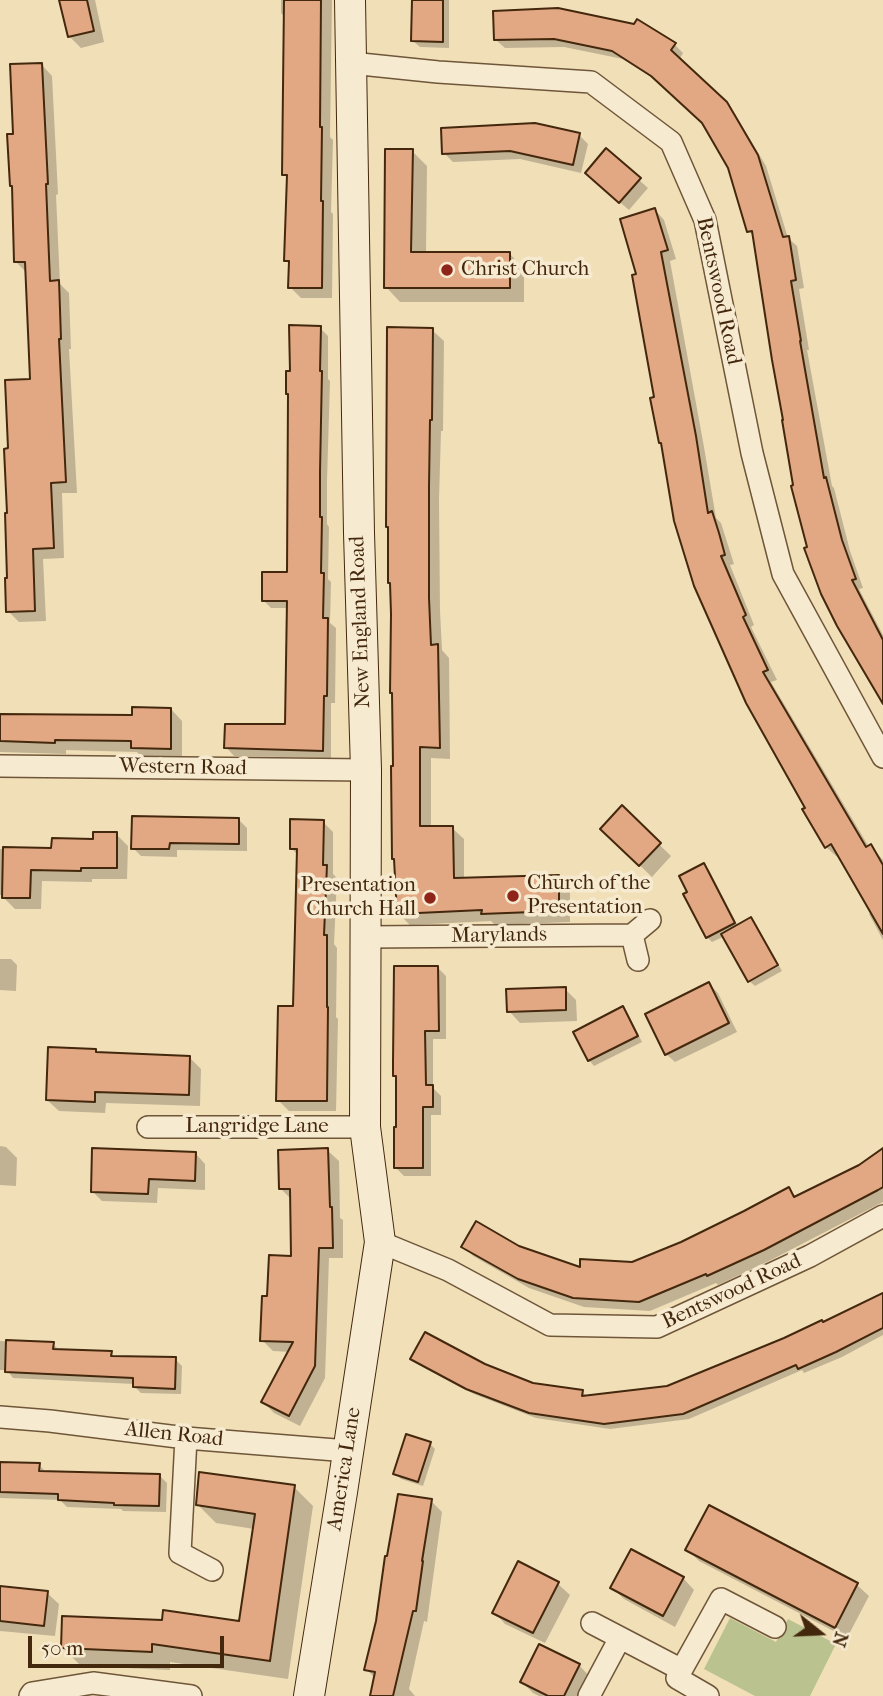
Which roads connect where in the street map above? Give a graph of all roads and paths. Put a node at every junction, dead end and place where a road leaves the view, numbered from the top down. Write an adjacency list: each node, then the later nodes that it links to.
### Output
1 (350, 0): 2 (street, New England Road)
2 (351, 63): 3 (street, Bentswood Road); 5 (street, New England Road)
3 (883, 757)
4 (0, 766): 5 (street, Western Road)
5 (366, 770): 8 (street, New England Road)
6 (650, 920): 7 (street)
7 (632, 934): 8 (street, Marylands); 9 (street)
8 (366, 937): 11 (street, New England Road)
9 (638, 960)
10 (148, 1127): 11 (street, Langridge Lane)
11 (365, 1127): 13 (street, New England Road)
12 (883, 1216): 13 (street, Bentswood Road)
13 (380, 1242): 16 (street, America Lane)
14 (0, 1417): 15 (street, Allen Road)
15 (186, 1438): 16 (street, Allen Road); 17 (street)
16 (348, 1451): 24 (street, America Lane)
17 (212, 1570)
18 (592, 1623): 20 (street)
19 (775, 1627): 21 (street)
20 (620, 1639): 21 (street); 25 (street)
21 (680, 1669): 26 (street)
22 (30, 1696): 23 (street)
23 (191, 1696)
24 (309, 1696)
25 (589, 1696)
26 (708, 1696)

